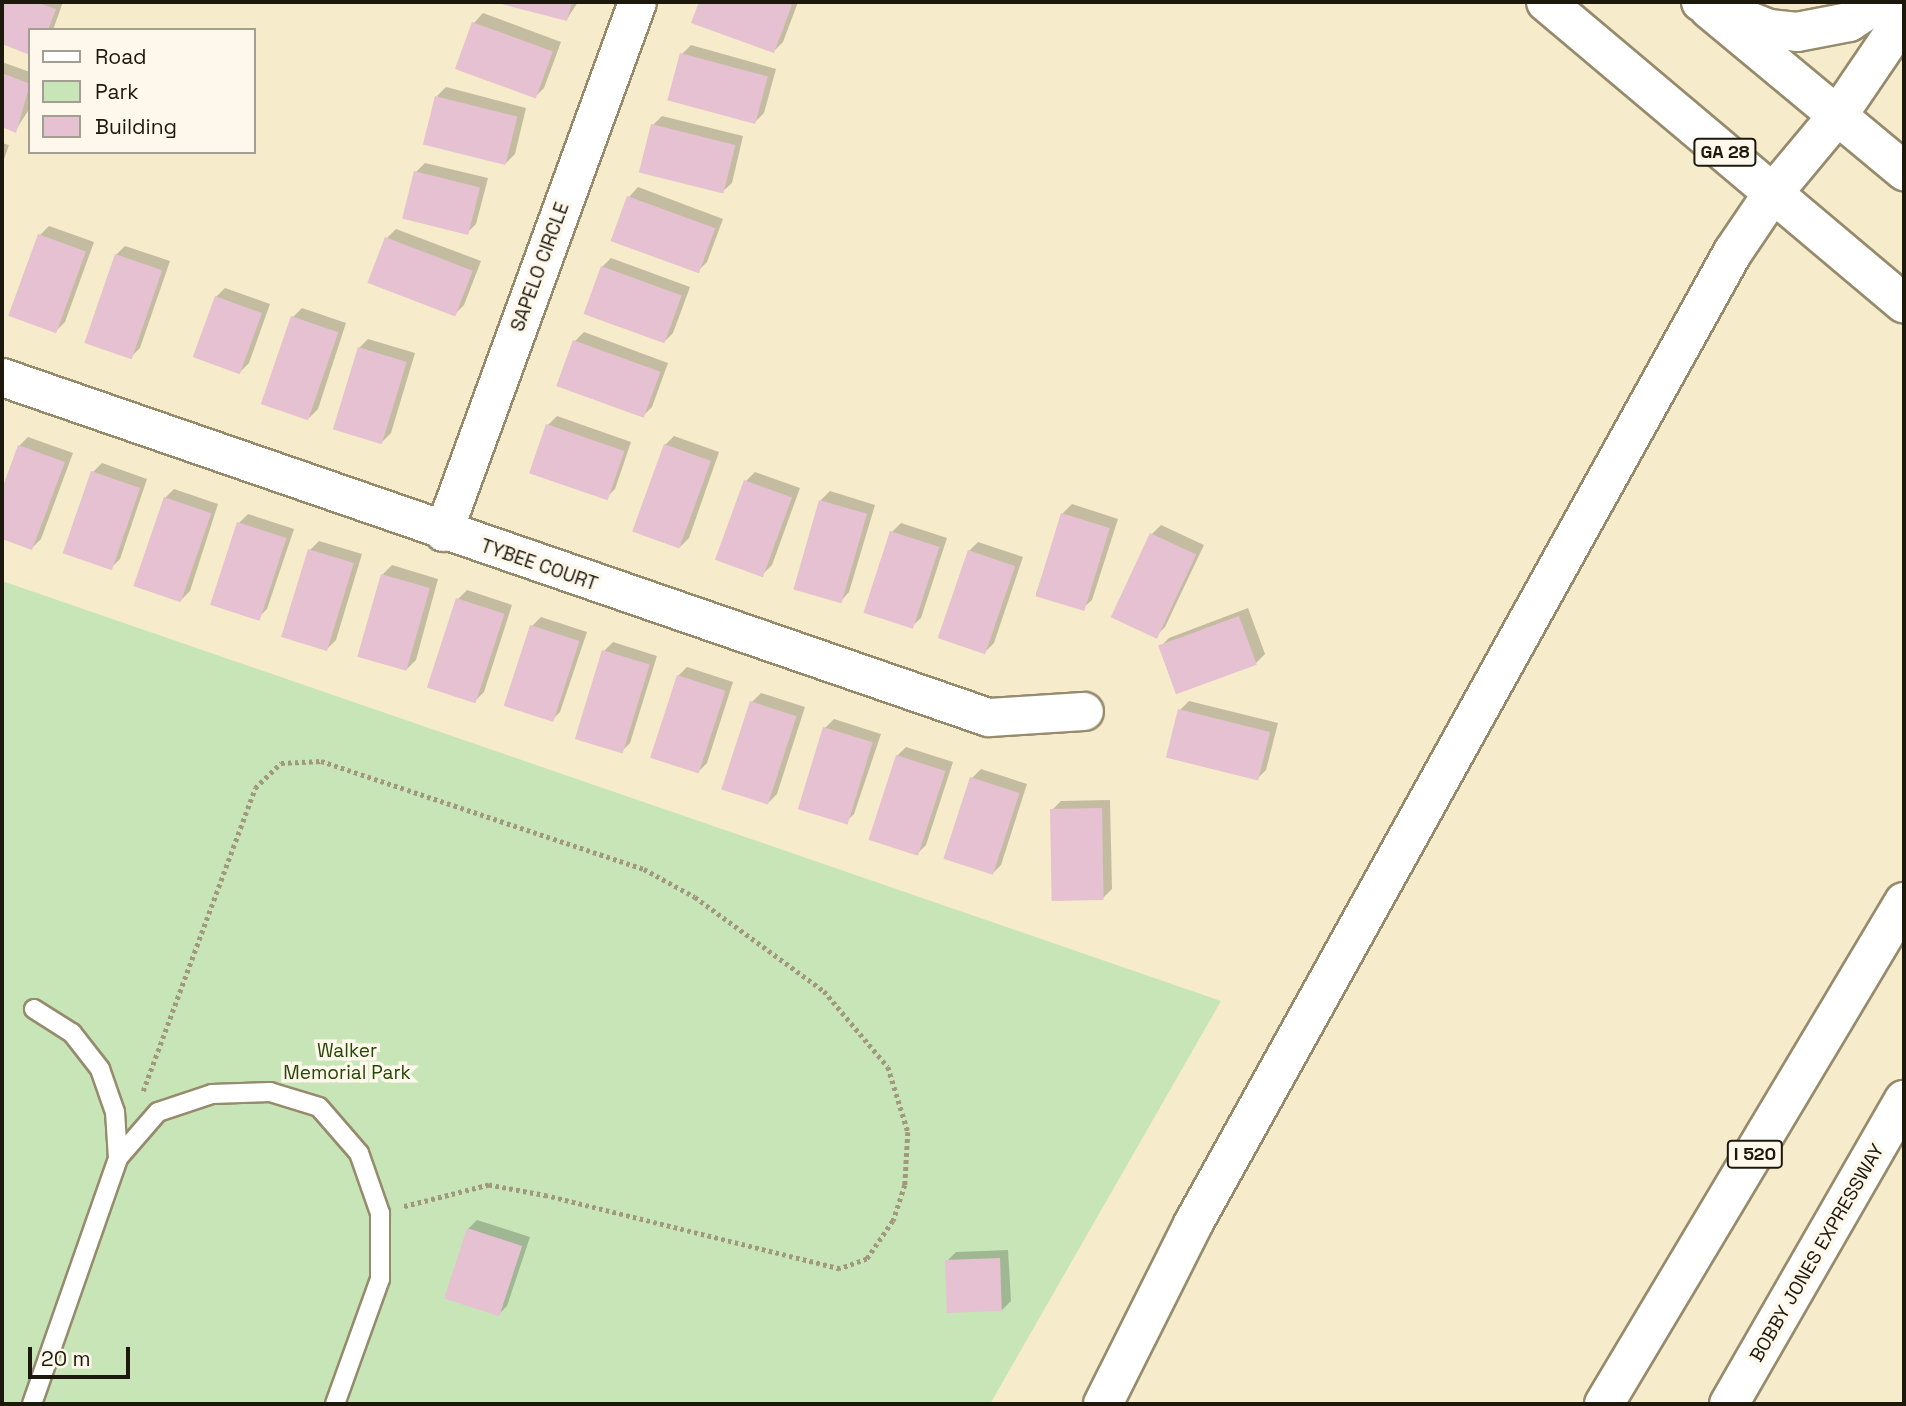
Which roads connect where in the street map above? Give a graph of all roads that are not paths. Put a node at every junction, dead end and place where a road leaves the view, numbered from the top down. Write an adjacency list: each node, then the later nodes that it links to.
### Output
1 (638, 2): 11 (street, SAPELO CIRCLE)
2 (1546, 2): 8 (main road, GA 28)
3 (1700, 2): 4 (main road); 6 (main road)
4 (1880, 2)
5 (1904, 18): 6 (main road)
6 (1838, 115): 7 (main road); 8 (main road)
7 (1904, 171)
8 (1773, 193): 9 (main road, GA 28); 19 (main road)
9 (1904, 303)
10 (2, 377): 11 (street, TYBEE COURT)
11 (443, 532): 12 (street, TYBEE COURT)
12 (1084, 711)
13 (1904, 902): 20 (main road, I 520)
14 (34, 1009): 16 (lane)
15 (1904, 1100): 21 (main road, BOBBY JONES EXPRESSWAY)
16 (118, 1158): 17 (lane); 18 (lane)
17 (32, 1404)
18 (335, 1404)
19 (1103, 1404)
20 (1604, 1404)
21 (1729, 1404)

